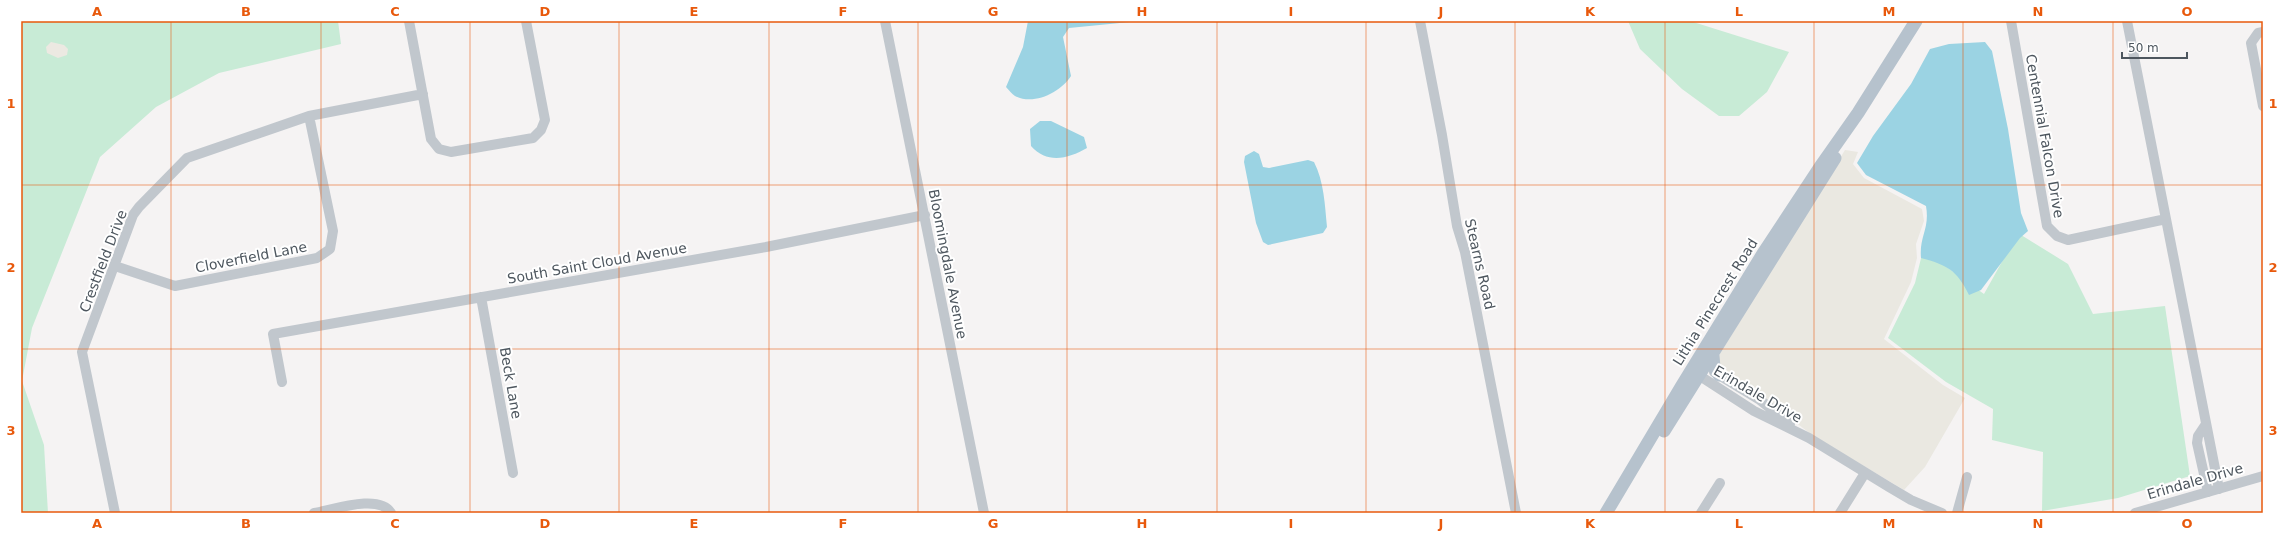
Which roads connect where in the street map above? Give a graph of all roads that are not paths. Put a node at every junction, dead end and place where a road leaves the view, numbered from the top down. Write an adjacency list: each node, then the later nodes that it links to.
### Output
1 (409, 21): 9 (street)
2 (526, 21): 9 (street)
3 (885, 21): 13 (street, Bloomingdale Avenue)
4 (1420, 21): 36 (street, Stearns Road)
5 (1916, 21): 11 (main road, Lithia Pinecrest Road)
6 (2011, 21): 14 (street, Centennial Falcon Drive)
7 (2127, 21): 14 (street)
8 (2263, 32): 10 (street)
9 (423, 94): 12 (street, Crestfield Drive)
10 (2263, 106)
11 (1858, 113): 17 (main road, Lithia Pinecrest Road); 18 (main road, Lithia Pinecrest Road)
12 (309, 116): 15 (street, Crestfield Drive); 15 (street, Cloverfield Lane)
13 (925, 215): 16 (street, South Saint Cloud Avenue); 35 (street, Bloomingdale Avenue)
14 (2166, 219): 21 (street)
15 (115, 266): 32 (street, Crestfield Drive)
16 (481, 297): 20 (street, South Saint Cloud Avenue); 25 (street, Beck Lane)
17 (1713, 356): 18 (main road, Lithia Pinecrest Road); 19 (main road)
18 (1699, 370): 19 (street, Erindale Drive); 22 (street, Erindale Drive); 37 (main road, Lithia Pinecrest Road); 38 (main road, Lithia Pinecrest Road)
19 (1719, 375): 22 (street, Erindale Drive)
20 (282, 382)
21 (2206, 424): 23 (street); 24 (street)
22 (1809, 438): 26 (street, Erindale Drive)
23 (2212, 456): 24 (street); 30 (street)
24 (2200, 458): 31 (street)
25 (513, 473)
26 (1865, 473): 40 (street); 41 (street, Erindale Drive)
27 (1967, 476): 42 (street)
28 (2263, 476): 30 (street, Erindale Drive)
29 (1720, 483): 39 (street)
30 (2219, 489): 31 (street, Erindale Drive)
31 (2208, 492): 43 (street, Erindale Drive)
32 (115, 513)
33 (314, 513): 34 (street)
34 (391, 513)
35 (984, 513)
36 (1516, 513)
37 (1606, 513)
38 (1611, 513)
39 (1701, 513)
40 (1840, 513)
41 (1942, 513)
42 (1957, 513)
43 (2135, 513)

